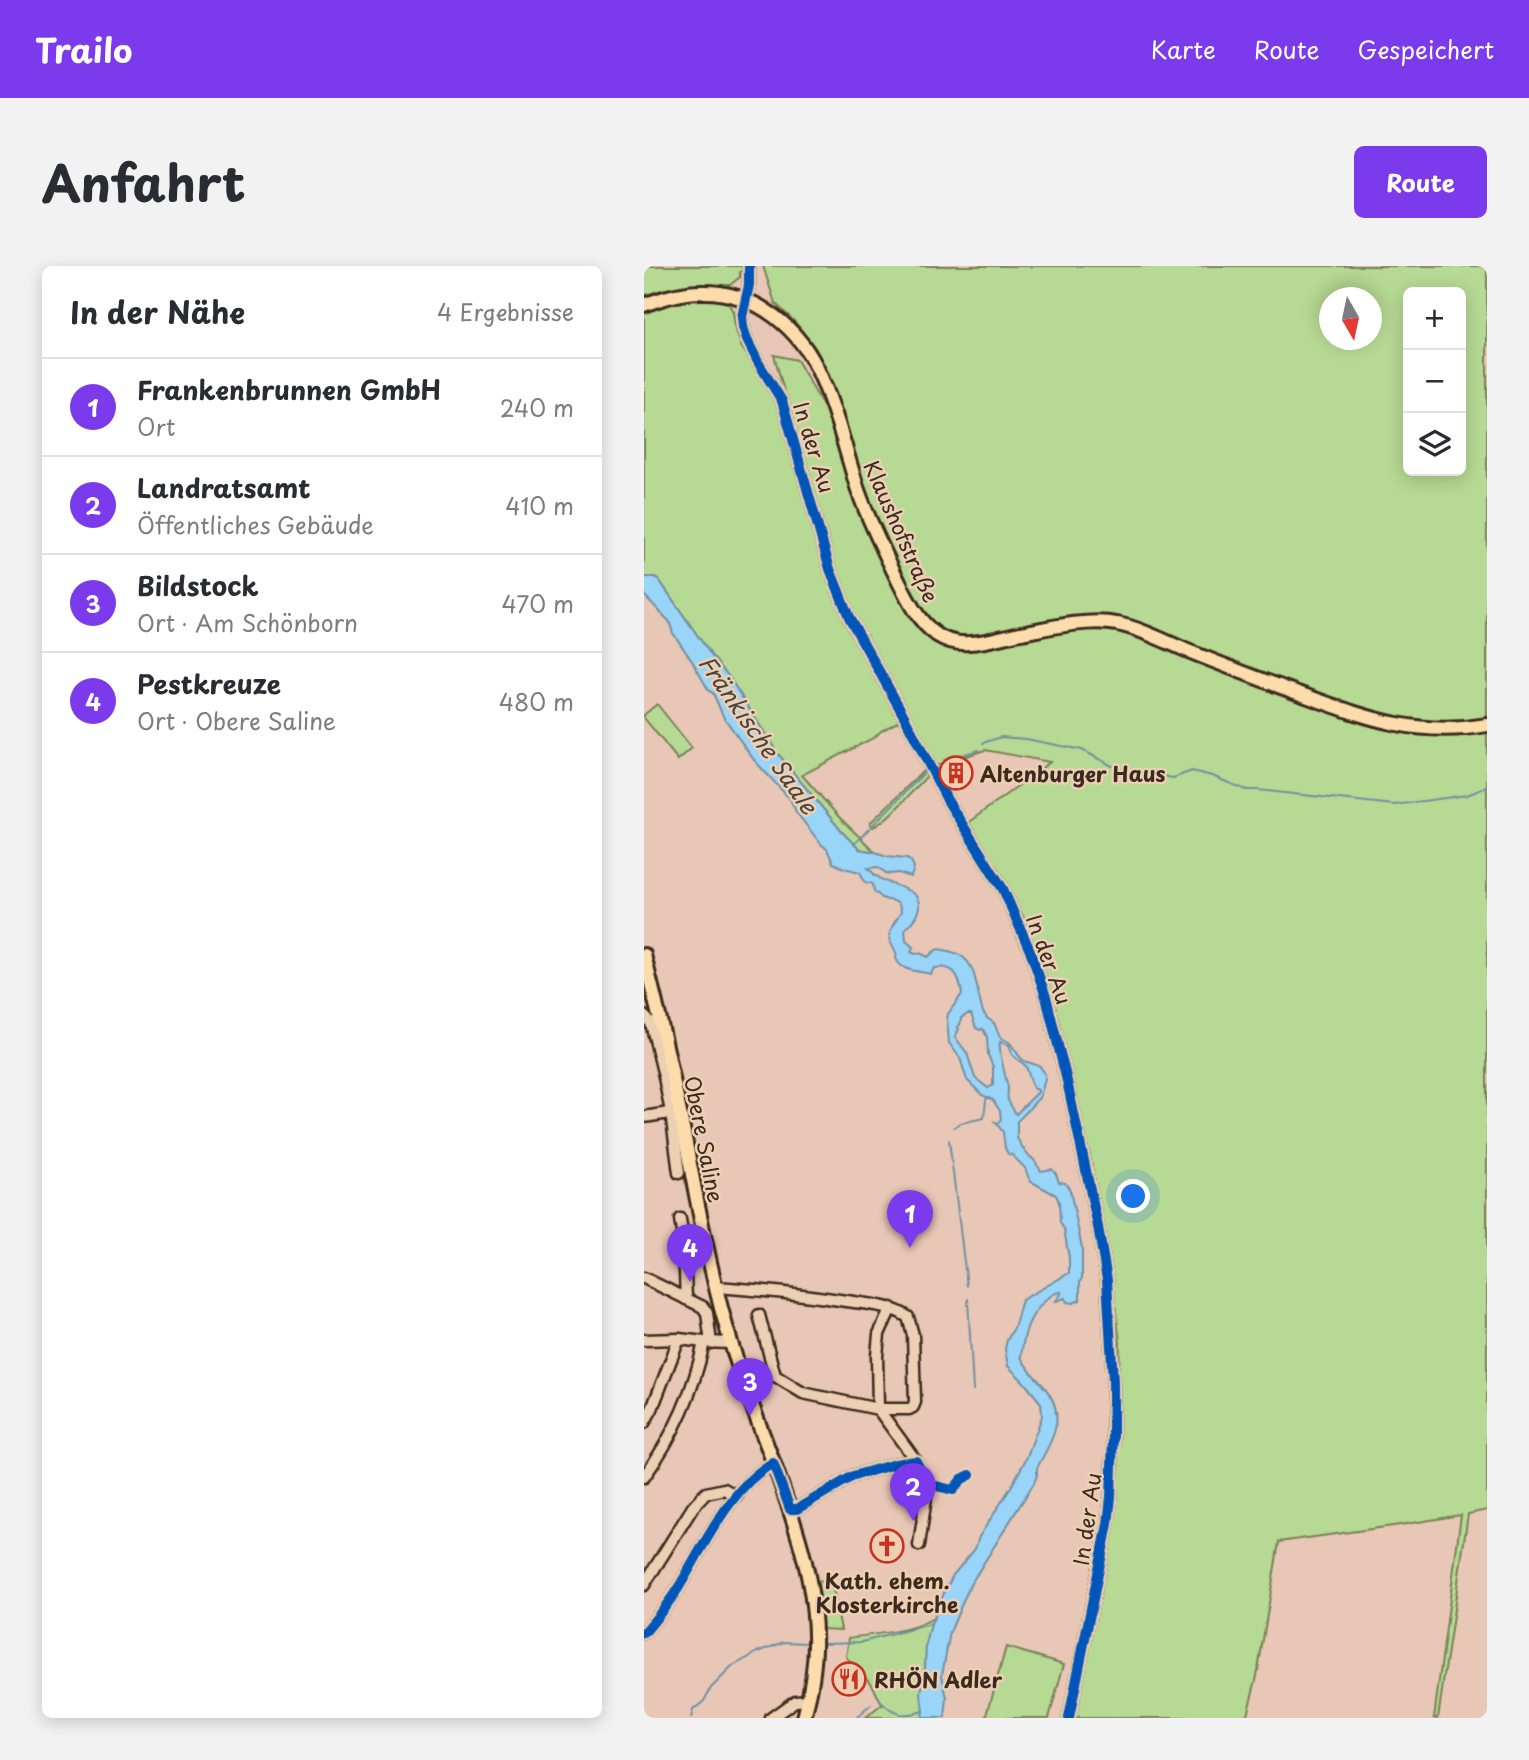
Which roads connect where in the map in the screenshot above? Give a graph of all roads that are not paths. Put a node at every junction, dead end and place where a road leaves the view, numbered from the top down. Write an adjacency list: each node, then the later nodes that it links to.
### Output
1 (749, 266): 2 (street, In der Au)
2 (746, 300): 3 (main road, Klaushofstraße); 4 (main road, Klaushofstraße); 35 (street, In der Au)
3 (644, 305)
4 (1487, 725)
5 (644, 955): 7 (main road, Obere Saline)
6 (644, 1016): 7 (street, Obere Saline)
7 (675, 1112): 8 (street); 9 (street, Obere Saline); 12 (main road, Obere Saline)
8 (644, 1118)
9 (679, 1173)
10 (680, 1219): 13 (street, Obere Saline)
11 (644, 1278): 13 (street)
12 (715, 1287): 14 (street); 19 (main road, Obere Saline)
13 (686, 1299): 18 (street)
14 (891, 1308): 22 (street); 22 (street)
15 (759, 1315): 21 (street)
16 (679, 1339): 17 (street); 18 (street); 23 (street)
17 (644, 1340)
18 (707, 1343): 19 (street); 26 (street)
19 (730, 1343): 20 (main road, Obere Saline)
20 (740, 1371): 21 (street); 25 (main road, Obere Saline)
21 (775, 1376): 22 (street)
22 (878, 1409): 24 (street)
23 (644, 1423)
24 (916, 1461): 28 (street); 29 (street)
25 (773, 1463): 27 (street); 28 (main road, Obere Saline)
26 (644, 1477)
27 (737, 1496): 30 (street); 31 (street)
28 (790, 1509): 32 (main road, Obere Saline)
29 (919, 1545)
30 (644, 1585)
31 (646, 1627)
32 (809, 1700): 33 (street); 34 (main road, Obere Saline)
33 (771, 1718)
34 (804, 1718)
35 (1069, 1718)

